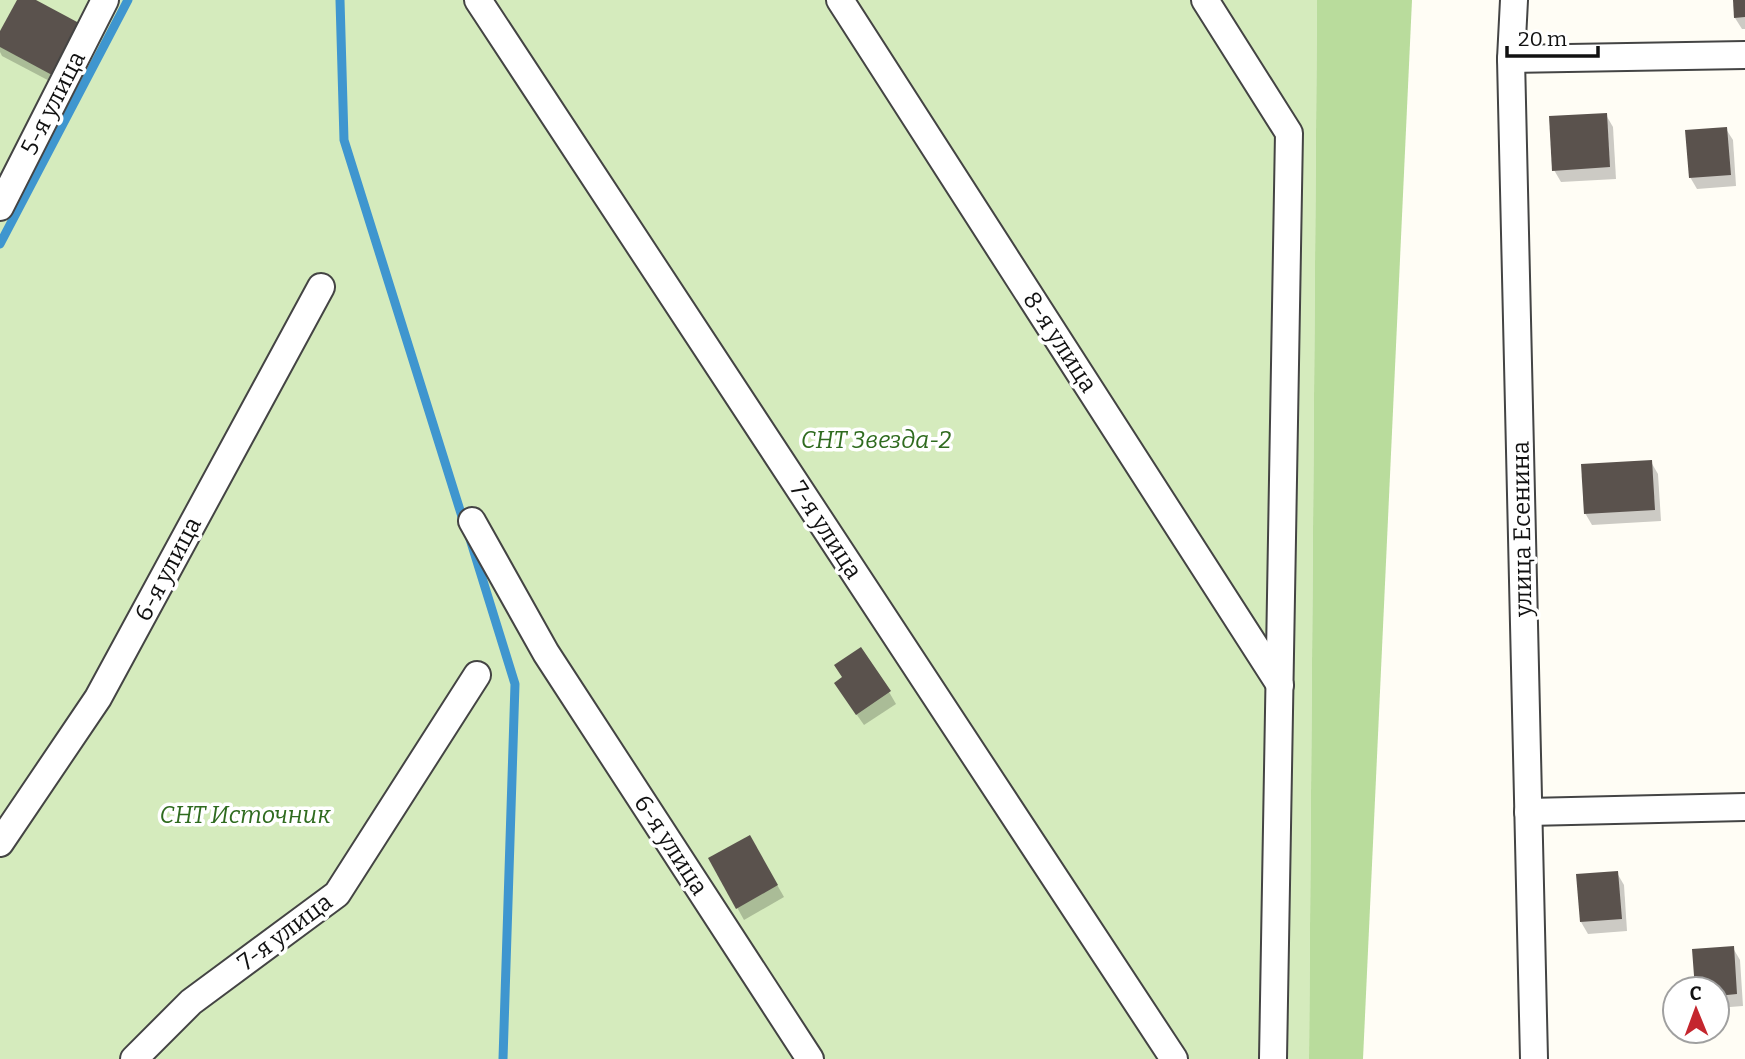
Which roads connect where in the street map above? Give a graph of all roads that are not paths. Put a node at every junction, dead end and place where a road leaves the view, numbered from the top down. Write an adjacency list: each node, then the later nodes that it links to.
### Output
1 (106, 0): 8 (street, 5-я улица)
2 (478, 0): 18 (street, 7-я улица)
3 (840, 0): 12 (street, 8-я улица)
4 (1205, 0): 12 (street)
5 (1514, 0): 7 (street, улица Есенина)
6 (1745, 55): 7 (street)
7 (1511, 59): 14 (street, улица Есенина)
8 (0, 207)
9 (321, 287): 15 (street, 6-я улица)
10 (472, 521): 17 (street, 6-я улица)
11 (477, 675): 16 (street, 7-я улица)
12 (1280, 685): 19 (street)
13 (1745, 807): 14 (street)
14 (1528, 811): 20 (street, улица Есенина)
15 (0, 843)
16 (134, 1059)
17 (810, 1059)
18 (1174, 1059)
19 (1273, 1059)
20 (1534, 1059)

